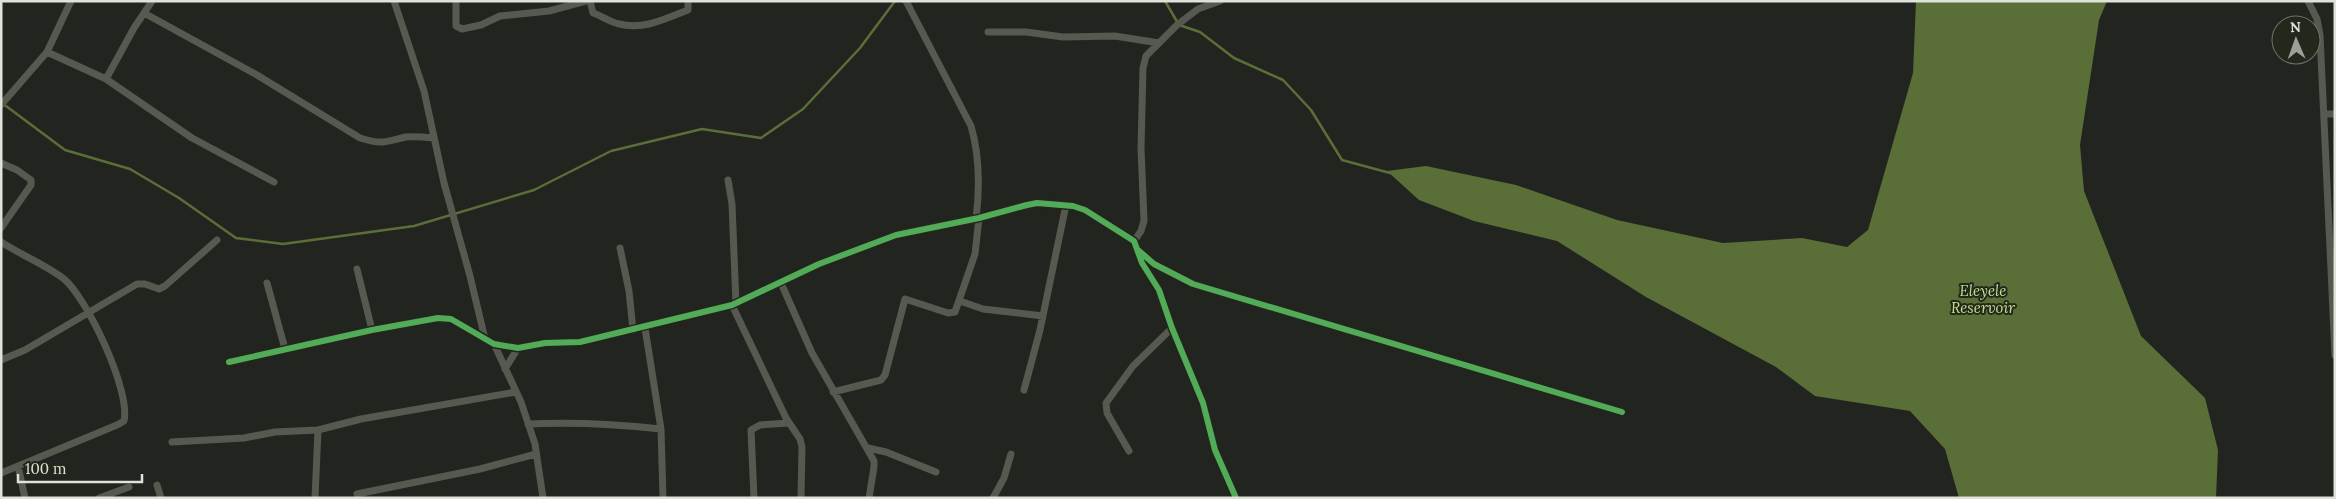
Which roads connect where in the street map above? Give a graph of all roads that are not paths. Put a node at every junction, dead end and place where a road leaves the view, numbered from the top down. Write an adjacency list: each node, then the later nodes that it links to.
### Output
1 (71, 1): 15 (street)
2 (152, 1): 12 (street)
3 (394, 1): 20 (street)
4 (456, 1): 5 (street)
5 (586, 1)
6 (590, 1): 7 (street)
7 (688, 1)
8 (906, 1): 25 (street)
9 (1220, 1): 11 (street)
10 (2308, 1): 18 (street)
11 (1208, 3): 14 (street)
12 (144, 13): 16 (street); 20 (street)
13 (988, 32): 14 (street)
14 (1158, 43): 29 (street)
15 (48, 52): 16 (street); 17 (street)
16 (106, 79): 23 (street)
17 (4, 101)
18 (2324, 114): 19 (street); 31 (street)
19 (2335, 114)
20 (434, 138): 43 (street)
21 (1, 163): 26 (street)
22 (728, 180): 36 (street)
23 (274, 182)
24 (1066, 205): 25 (street); 29 (street); 38 (street)
25 (978, 218): 33 (street); 35 (street)
26 (1, 228)
27 (217, 240): 37 (street)
28 (1, 242): 37 (street)
29 (1135, 245): 40 (street); 54 (street)
30 (620, 248): 42 (street)
31 (2333, 266): 47 (street)
32 (357, 269): 41 (street)
33 (781, 282): 36 (street); 53 (street)
34 (267, 283): 46 (street)
35 (960, 301): 38 (street); 53 (street)
36 (734, 304): 39 (street); 55 (street)
37 (87, 313): 48 (street); 64 (street)
38 (1043, 316): 51 (street)
39 (646, 328): 42 (street); 57 (street)
40 (1172, 328): 61 (street); 80 (street)
41 (372, 330): 43 (street); 46 (street)
42 (633, 330): 45 (street)
43 (484, 339): 44 (street)
44 (494, 344): 45 (street); 50 (street)
45 (518, 348): 50 (street)
46 (285, 349): 49 (street)
47 (2335, 355)
48 (1, 360)
49 (229, 362)
50 (506, 369): 52 (street)
51 (1024, 390)
52 (516, 392): 56 (street); 58 (street)
53 (833, 392): 60 (street)
54 (1622, 412)
55 (789, 423): 76 (street); 77 (street)
56 (528, 424): 57 (street); 62 (street)
57 (661, 429): 75 (street)
58 (318, 430): 59 (street); 73 (street)
59 (172, 442)
60 (868, 448): 65 (street); 78 (street)
61 (1128, 451)
62 (536, 454): 69 (street); 74 (street)
63 (1011, 454): 79 (street)
64 (18, 466): 66 (street); 70 (street)
65 (936, 472)
66 (1, 473)
67 (157, 485): 72 (street)
68 (129, 487): 71 (street)
69 (357, 494)
70 (25, 498)
71 (99, 498)
72 (161, 498)
73 (315, 498)
74 (543, 498)
75 (663, 498)
76 (754, 498)
77 (801, 498)
78 (869, 498)
79 (993, 498)
80 (1236, 498)

